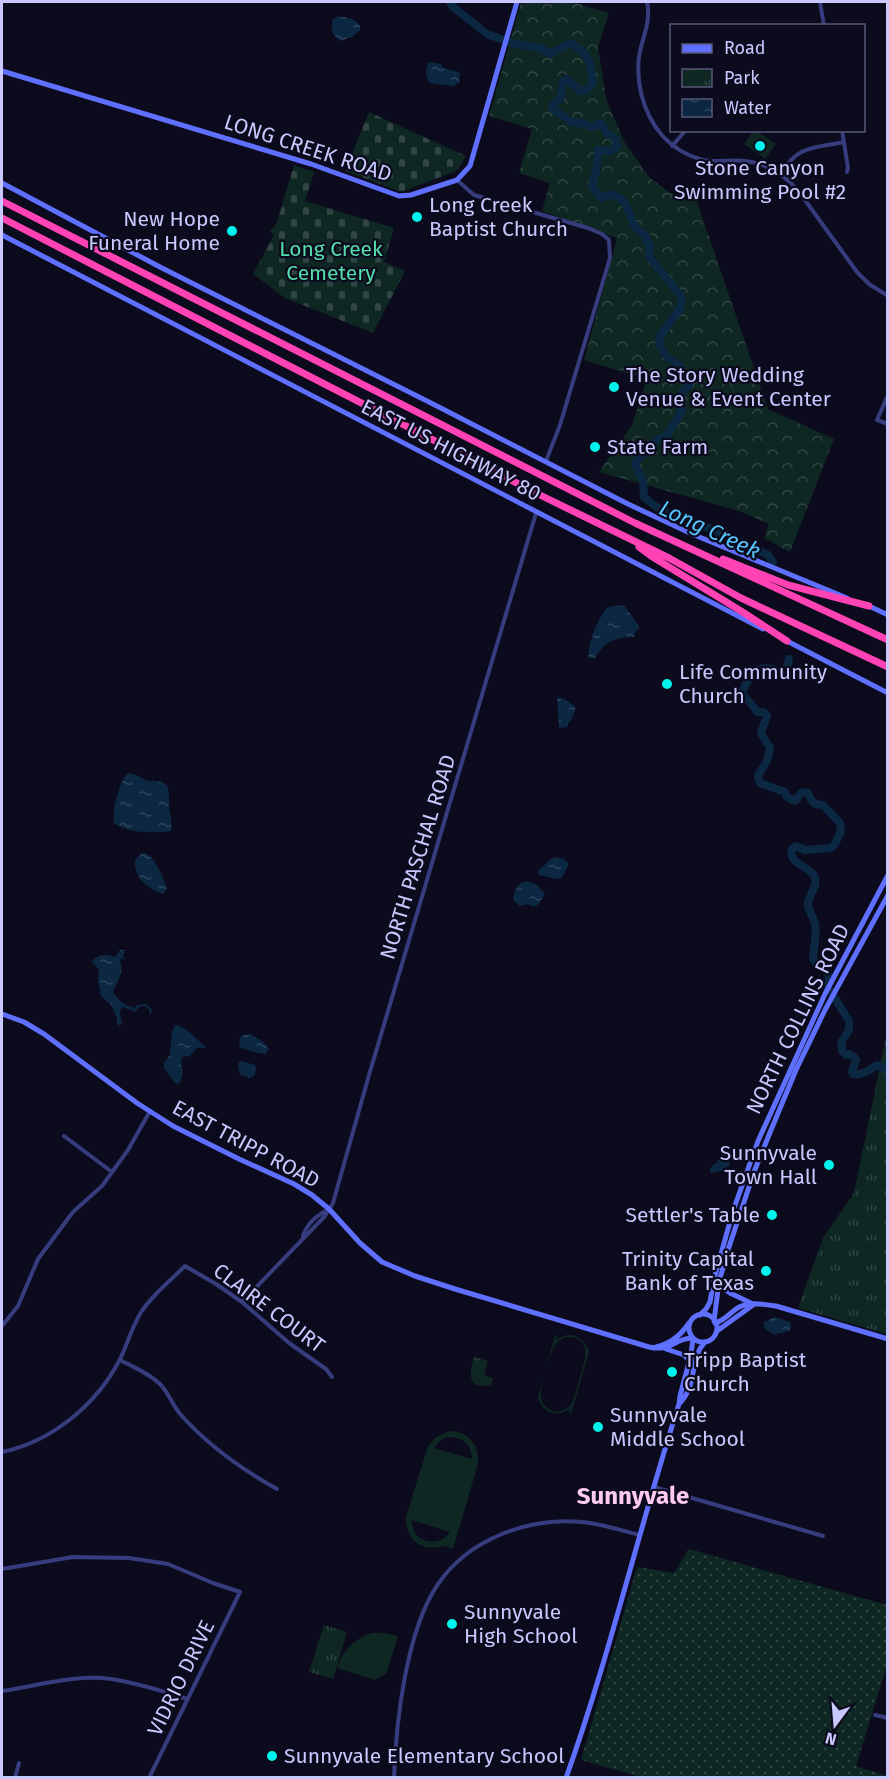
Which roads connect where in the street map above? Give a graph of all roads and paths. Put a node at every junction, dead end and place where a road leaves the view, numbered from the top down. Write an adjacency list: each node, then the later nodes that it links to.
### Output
1 (517, 2): 12 (street)
2 (647, 2): 9 (street)
3 (820, 2): 4 (street)
4 (824, 24)
5 (2, 71): 12 (street, LONG CREEK ROAD)
6 (684, 132): 9 (street)
7 (842, 132): 8 (street)
8 (844, 142): 10 (street); 11 (street)
9 (672, 146): 11 (street)
10 (847, 172)
11 (782, 175): 17 (street)
12 (457, 180): 20 (street)
13 (2, 183): 20 (street, EAST US HIGHWAY 80)
14 (2, 201): 22 (highway)
15 (2, 218): 23 (highway)
16 (2, 235): 21 (street, EAST US HIGHWAY 80)
17 (888, 296)
18 (888, 395): 19 (street)
19 (888, 424)
20 (546, 461): 24 (street, EAST US HIGHWAY 80)
21 (536, 513): 27 (street, EAST US HIGHWAY 80); 42 (street, NORTH PASCHAL ROAD)
22 (635, 524): 24 (highway); 26 (highway)
23 (628, 538): 27 (highway); 28 (highway)
24 (869, 606): 25 (street, EAST US HIGHWAY 80)
25 (888, 615)
26 (888, 640)
27 (787, 641): 29 (street, EAST US HIGHWAY 80)
28 (888, 667)
29 (888, 693)
30 (888, 874): 31 (street, NORTH COLLINS ROAD)
31 (879, 891): 32 (street); 34 (street, NORTH COLLINS ROAD)
32 (887, 895): 35 (street, NORTH COLLINS ROAD)
33 (2, 1014): 38 (street, EAST TRIPP ROAD)
34 (814, 1016): 35 (street); 36 (street, NORTH COLLINS ROAD)
35 (821, 1019): 37 (street, NORTH COLLINS ROAD)
36 (773, 1107): 37 (street); 41 (street, NORTH COLLINS ROAD)
37 (780, 1110): 41 (street, NORTH COLLINS ROAD)
38 (150, 1111): 40 (street); 42 (street, EAST TRIPP ROAD)
39 (64, 1136): 40 (street)
40 (112, 1172): 50 (street)
41 (741, 1200): 43 (street, NORTH COLLINS ROAD)
42 (329, 1209): 45 (street); 55 (street, EAST TRIPP ROAD)
43 (728, 1241): 44 (street, NORTH COLLINS ROAD); 47 (street, NORTH COLLINS ROAD)
44 (719, 1285): 46 (street); 49 (street, NORTH COLLINS ROAD)
45 (242, 1302): 57 (street, CLAIRE COURT); 59 (street, CLAIRE COURT)
46 (754, 1304): 49 (street); 51 (street); 53 (street)
47 (700, 1315): 48 (street); 49 (street)
48 (690, 1322): 52 (street); 55 (street)
49 (715, 1322): 51 (street)
50 (2, 1326)
51 (716, 1332): 54 (street)
52 (693, 1338): 54 (street); 56 (street, EAST TRIPP ROAD); 58 (street)
53 (888, 1339)
54 (705, 1342): 60 (street)
55 (649, 1347): 56 (street, EAST TRIPP ROAD)
56 (666, 1349): 58 (street)
57 (120, 1360): 61 (street); 63 (street)
58 (690, 1361): 60 (street)
59 (332, 1377)
60 (679, 1404): 62 (street)
61 (2, 1452)
62 (653, 1486): 64 (street); 65 (street)
63 (277, 1489)
64 (639, 1535): 74 (street); 75 (street)
65 (823, 1536)
66 (2, 1569): 68 (street, VIDRIO DRIVE)
67 (2, 1691): 68 (street)
68 (187, 1699): 73 (street, VIDRIO DRIVE)
69 (875, 1715): 70 (street)
70 (888, 1718)
71 (19, 1763): 72 (street)
72 (15, 1778)
73 (149, 1778)
74 (394, 1778)
75 (566, 1778)

